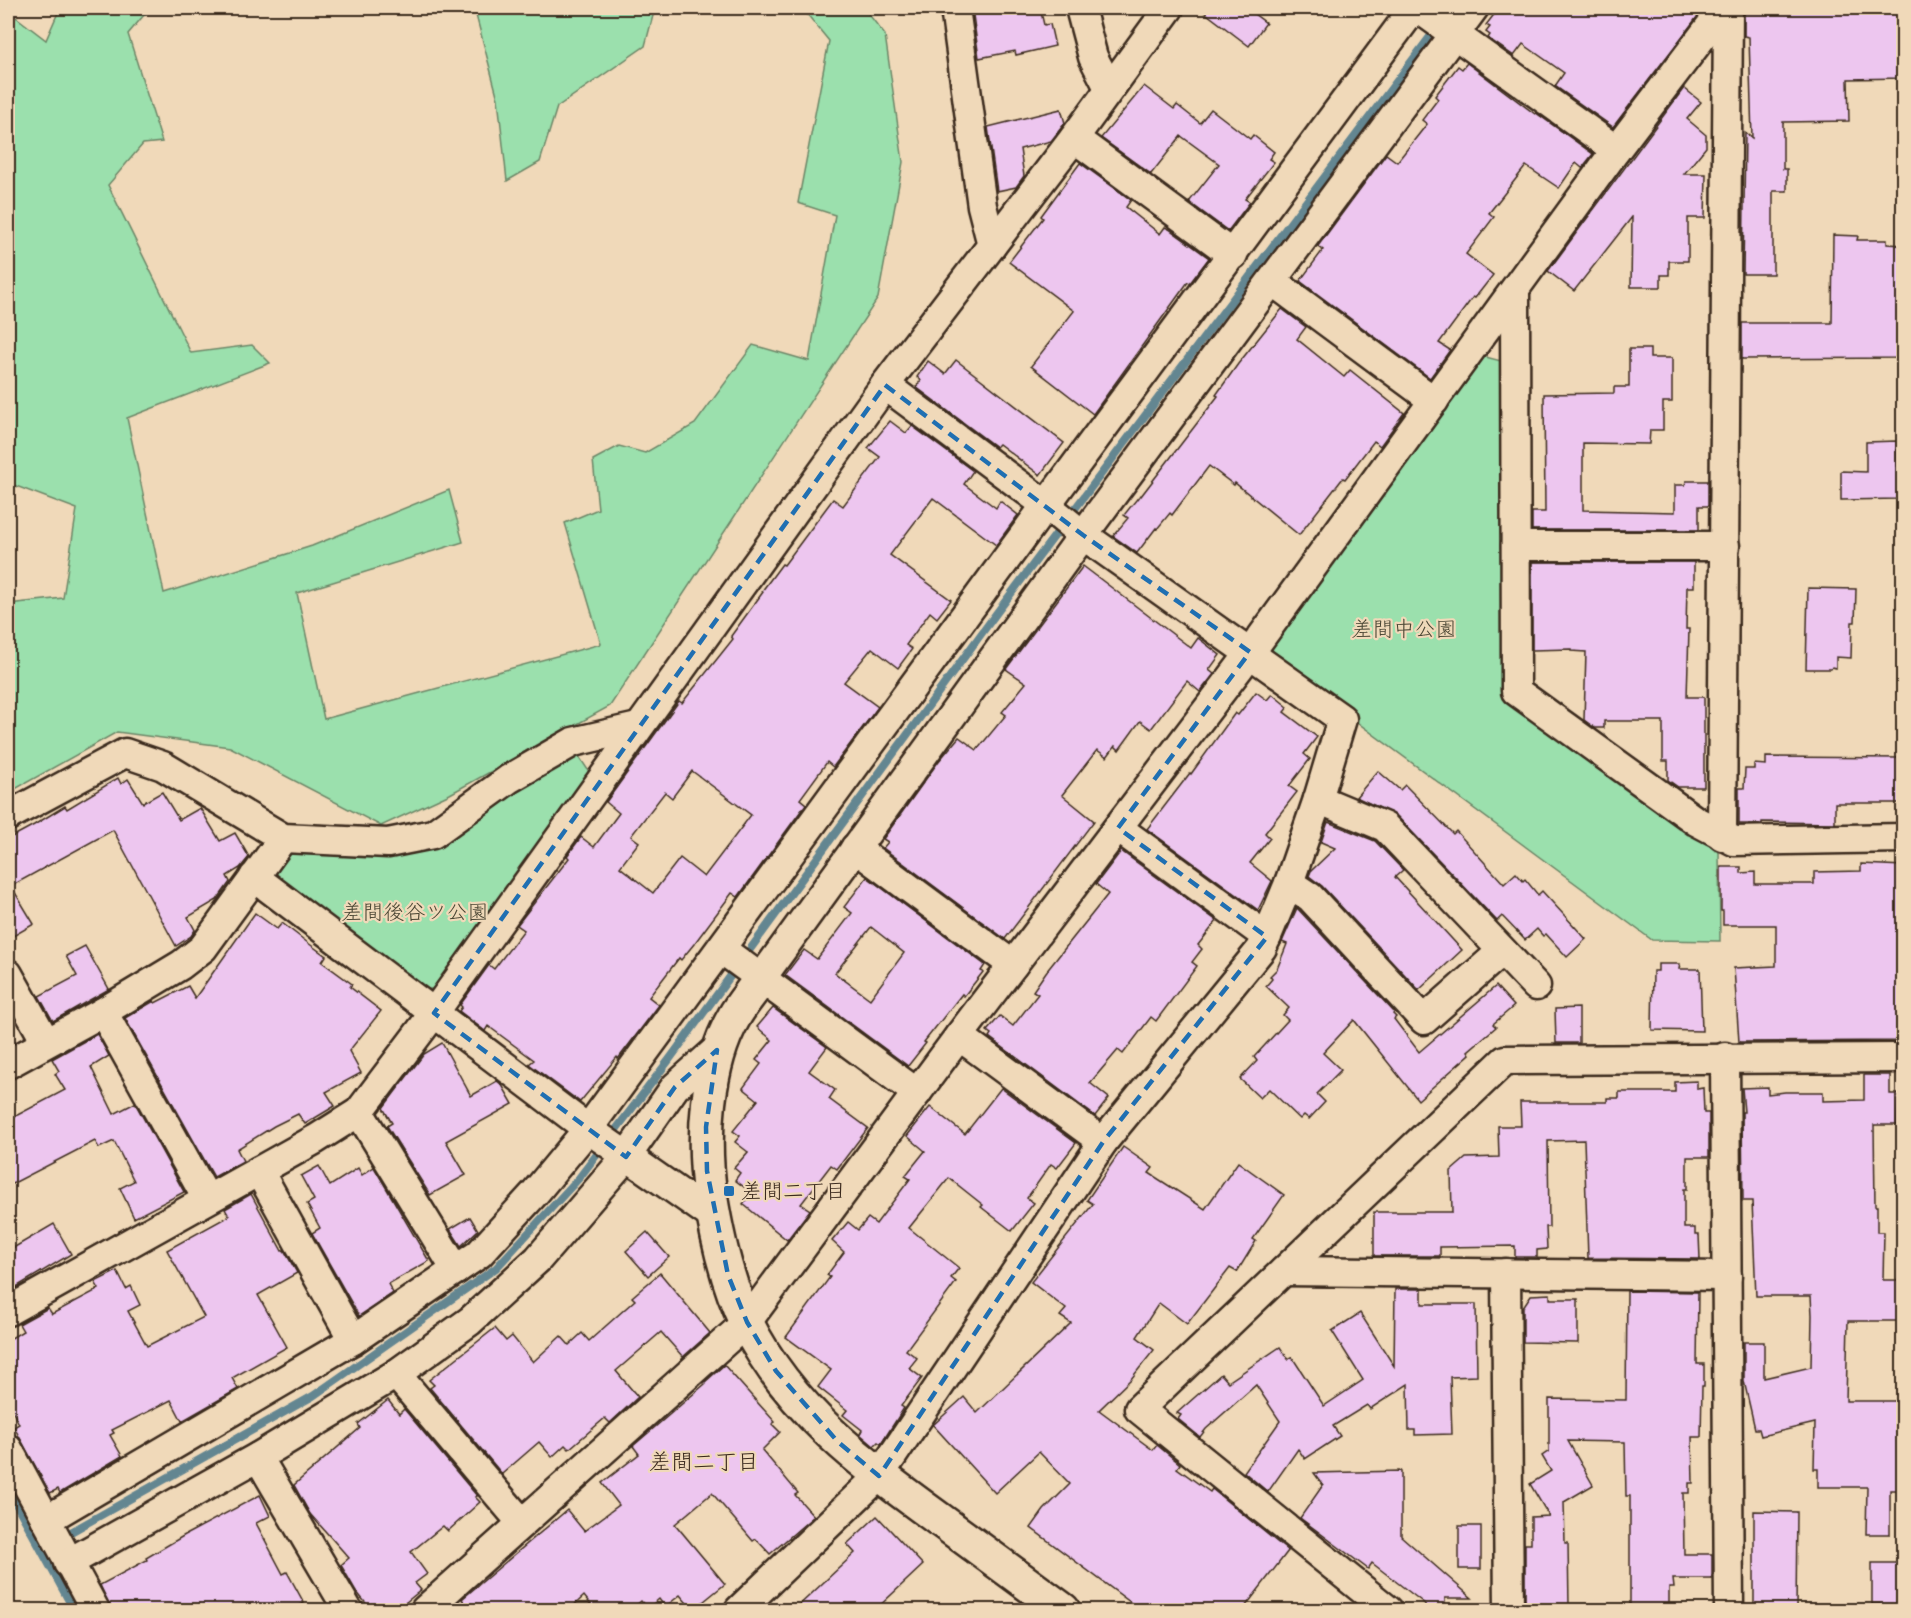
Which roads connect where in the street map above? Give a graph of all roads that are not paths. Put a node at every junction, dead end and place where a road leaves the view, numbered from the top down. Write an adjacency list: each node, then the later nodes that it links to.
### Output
1 (955, 8): 11 (street)
2 (1080, 8): 8 (street)
3 (1169, 8): 8 (street)
4 (1416, 8): 7 (street); 12 (street)
5 (1474, 8): 7 (street)
6 (1726, 8): 10 (street); 20 (street)
7 (1455, 34): 10 (street); 13 (street)
8 (1109, 88): 9 (street)
9 (1074, 138): 11 (street); 12 (street)
10 (1616, 150): 14 (street)
11 (992, 245): 15 (street)
12 (1233, 255): 17 (street)
13 (1272, 281): 16 (street); 18 (street)
14 (1515, 290): 16 (street); 19 (street)
15 (885, 386): 17 (street); 22 (street)
16 (1434, 401): 21 (street)
17 (1046, 505): 18 (street); 33 (street)
18 (1083, 535): 21 (street); 29 (street)
19 (1516, 546): 20 (street); 26 (street)
20 (1725, 546): 26 (street)
21 (1250, 652): 23 (street); 25 (street)
22 (638, 727): 27 (street); 40 (street)
23 (1318, 799): 31 (street); 34 (street)
24 (8, 816): 27 (street)
25 (1118, 828): 32 (street); 35 (street)
26 (1722, 836): 28 (street)
27 (283, 838): 30 (street)
28 (1904, 838)
29 (855, 848): 35 (street); 37 (street)
30 (254, 877): 39 (street); 40 (street)
31 (1289, 883): 32 (street); 34 (street)
32 (1267, 938): 50 (street)
33 (721, 949): 37 (street); 49 (street)
34 (1502, 951): 38 (street)
35 (1013, 965): 41 (street)
36 (8, 974): 42 (street)
37 (760, 980): 43 (street); 47 (street)
38 (1536, 986)
39 (103, 1012): 42 (street); 53 (street)
40 (434, 1013): 48 (street); 49 (street)
41 (959, 1036): 47 (street); 50 (street)
42 (46, 1042): 46 (street)
43 (722, 1045): 51 (street); 54 (street)
44 (1725, 1057): 45 (street); 56 (street); 58 (street)
45 (1904, 1058)
46 (8, 1064)
47 (916, 1094): 60 (street)
48 (359, 1112): 52 (street); 55 (street)
49 (588, 1129): 51 (street); 55 (street)
50 (1103, 1142): 65 (street)
51 (626, 1157): 54 (street); 62 (street)
52 (259, 1171): 53 (street); 61 (street)
53 (207, 1199): 59 (street)
54 (714, 1217): 60 (street)
55 (456, 1270): 61 (street)
56 (1284, 1271): 57 (street); 74 (street)
57 (1506, 1273): 58 (street); 75 (street)
58 (1726, 1276): 76 (street)
59 (8, 1311)
60 (747, 1322): 65 (street); 67 (street)
61 (353, 1340): 66 (street)
62 (396, 1374): 64 (street); 67 (street)
63 (8, 1449): 66 (street)
64 (258, 1457): 68 (street); 70 (street)
65 (879, 1476): 72 (street); 73 (street)
66 (46, 1520): 68 (street)
67 (522, 1523): 71 (street)
68 (68, 1563): 69 (street)
69 (95, 1611)
70 (348, 1611)
71 (425, 1611)
72 (739, 1611)
73 (1063, 1611)
74 (1388, 1611)
75 (1509, 1611)
76 (1729, 1611)

